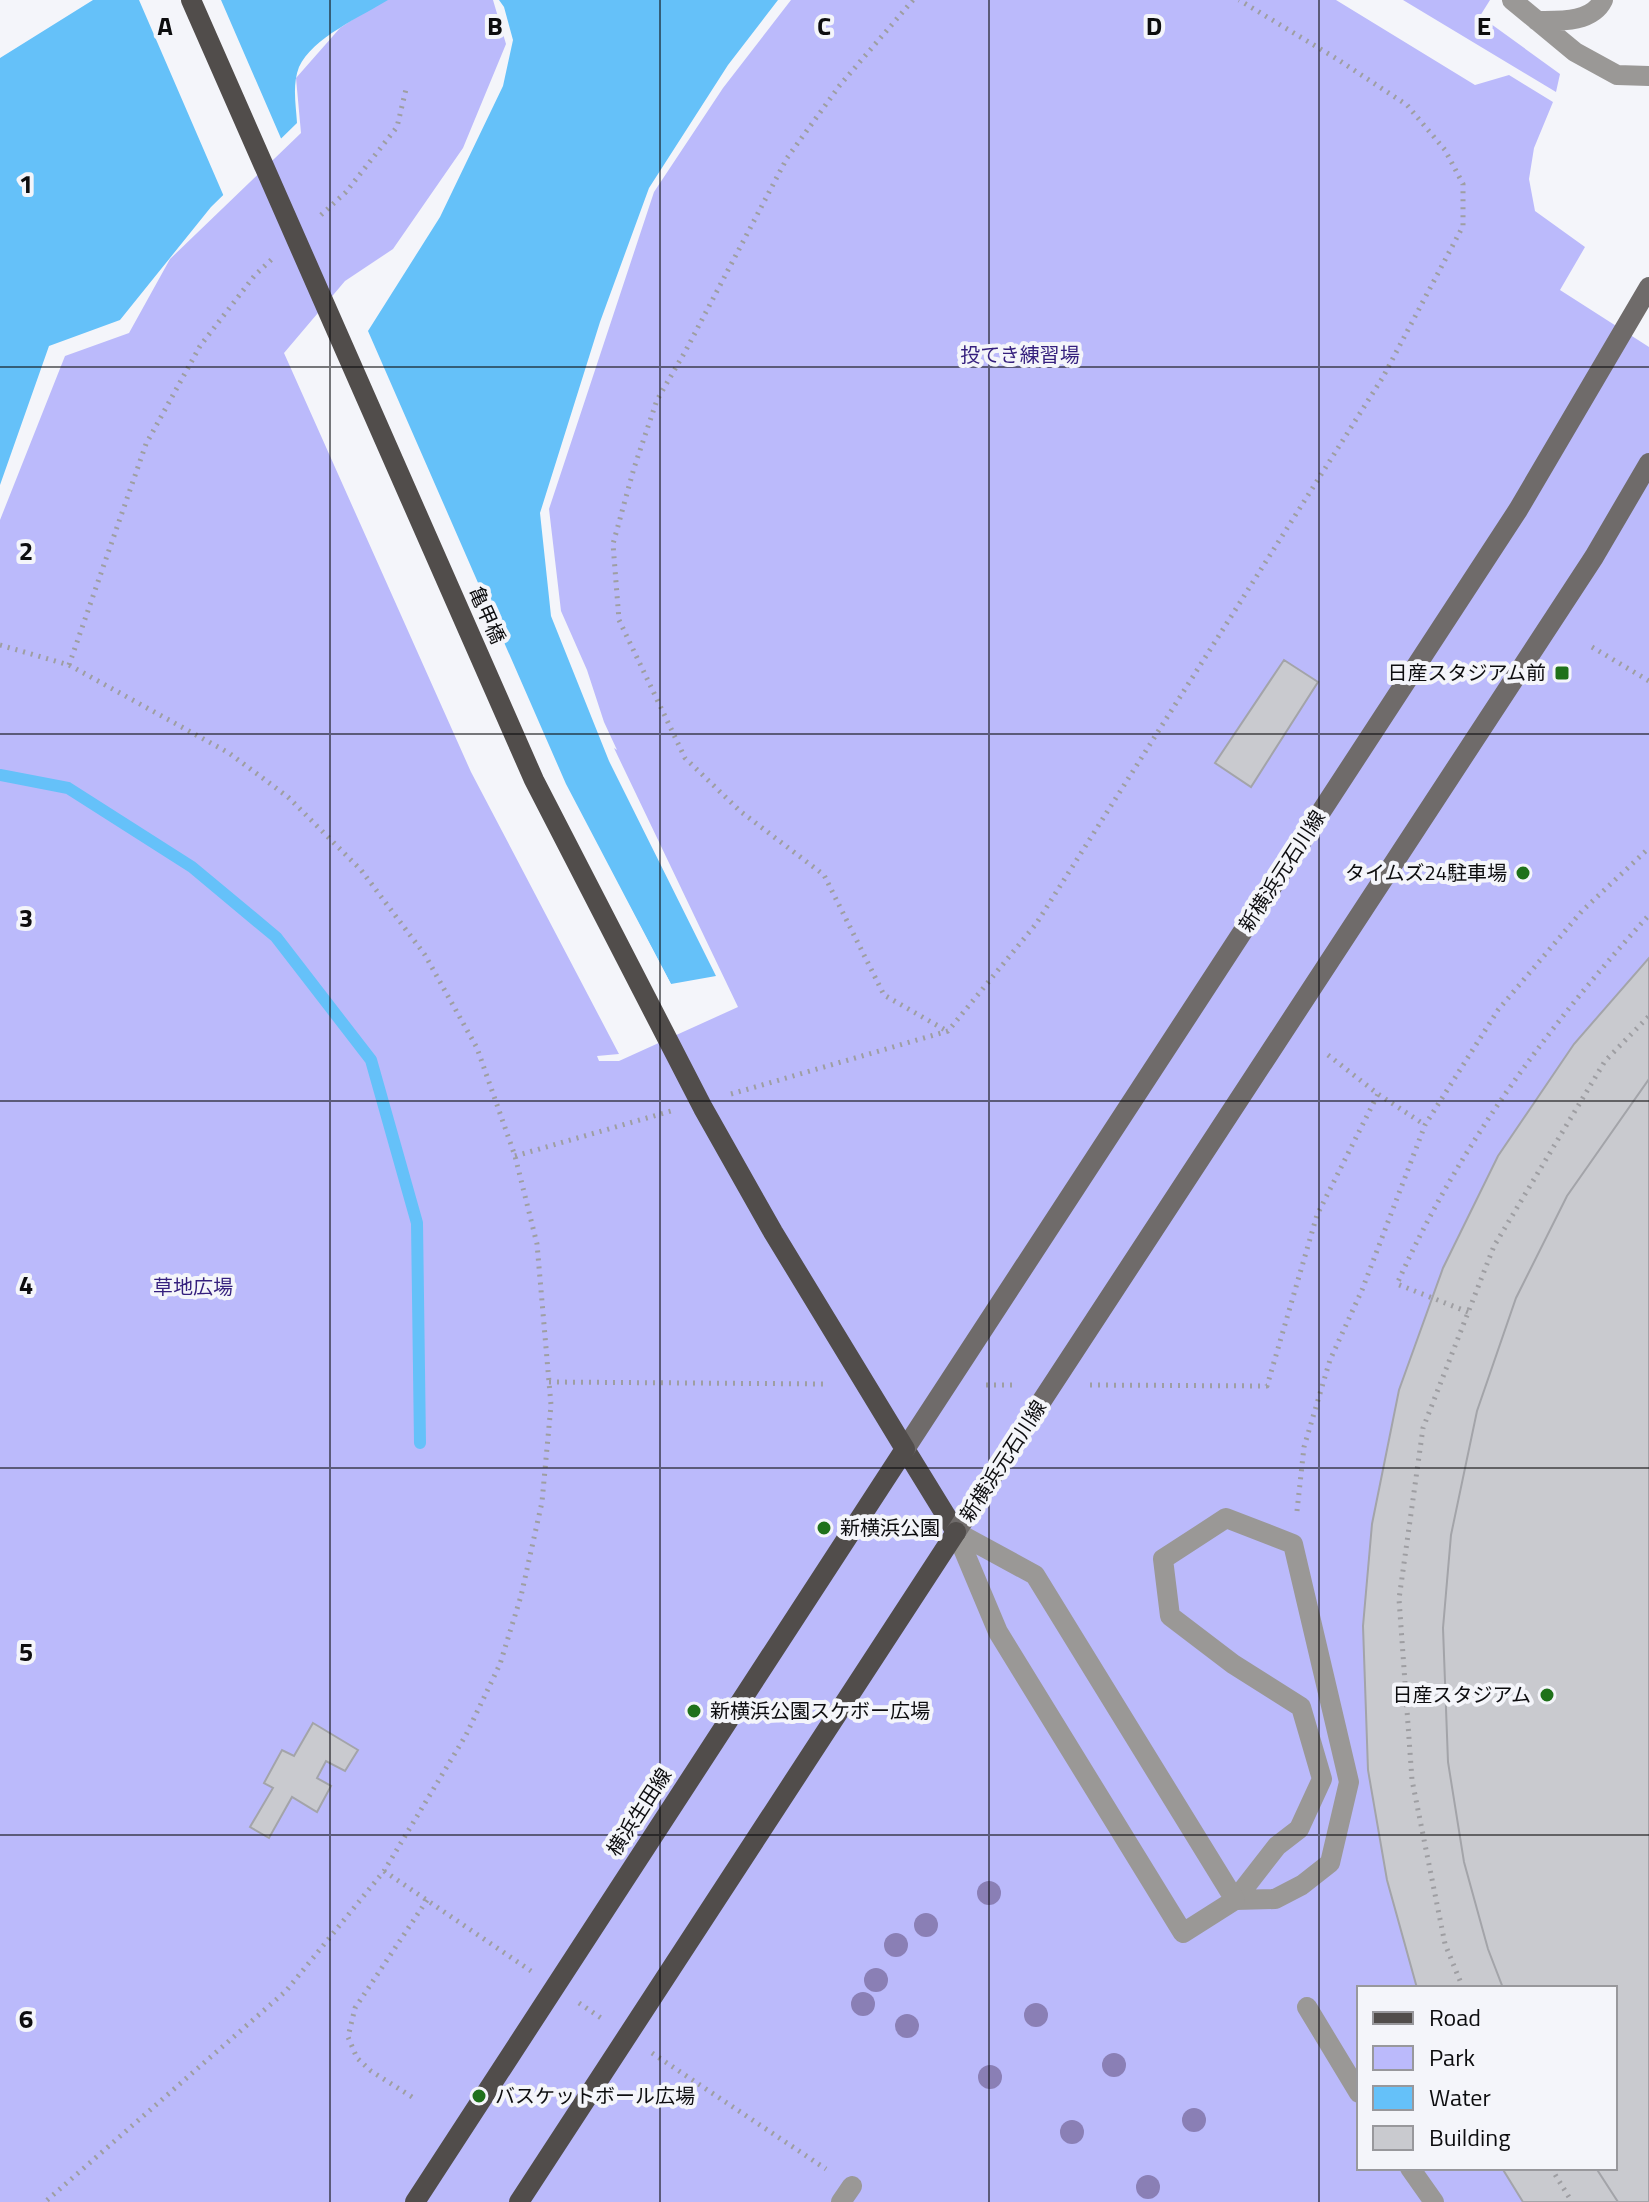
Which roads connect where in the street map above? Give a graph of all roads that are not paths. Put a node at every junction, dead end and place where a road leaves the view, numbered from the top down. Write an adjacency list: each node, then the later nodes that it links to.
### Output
1 (191, 0): 8 (main road, 亀甲橋, bridge)
2 (1512, 0): 4 (street)
3 (1603, 0): 4 (street)
4 (1537, 21): 5 (street)
5 (1649, 76)
6 (1649, 287): 8 (street, 新横浜元石川線, bridge)
7 (1649, 463): 9 (street, 新横浜元石川線, bridge)
8 (905, 1449): 9 (main road); 14 (main road, 横浜生田線, bridge)
9 (956, 1532): 10 (street); 10 (street); 15 (main road, bridge)
10 (1235, 1900): 10 (street)
11 (1307, 2007): 12 (street)
12 (1357, 2090)
13 (1411, 2170): 16 (street)
14 (415, 2202)
15 (519, 2202)
16 (1434, 2202)

